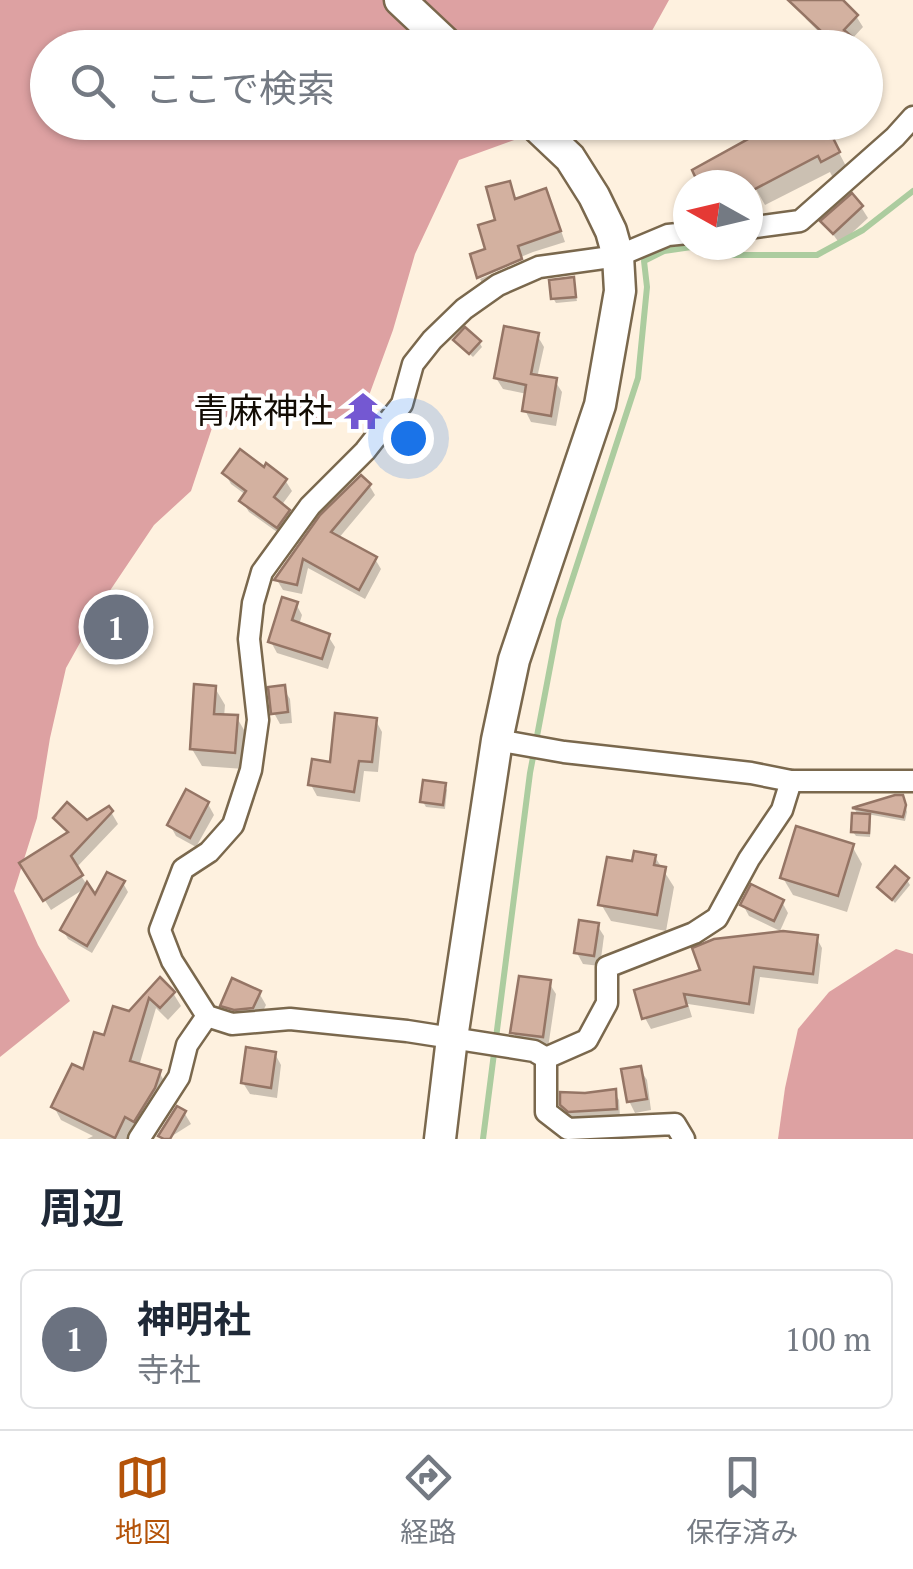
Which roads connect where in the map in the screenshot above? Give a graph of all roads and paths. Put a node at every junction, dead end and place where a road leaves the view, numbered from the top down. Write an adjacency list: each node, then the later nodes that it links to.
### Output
1 (400, 0): 2 (street)
2 (432, 30)
3 (913, 116): 5 (street)
4 (551, 140): 7 (street)
5 (763, 226)
6 (673, 234): 7 (street)
7 (618, 256): 8 (street); 11 (street)
8 (497, 740): 9 (street); 12 (street)
9 (791, 780): 10 (street); 13 (street)
10 (913, 781)
11 (207, 1016): 12 (street); 14 (street)
12 (463, 1040): 13 (street); 15 (street)
13 (546, 1058): 16 (street)
14 (139, 1139)
15 (440, 1139)
16 (684, 1139)

